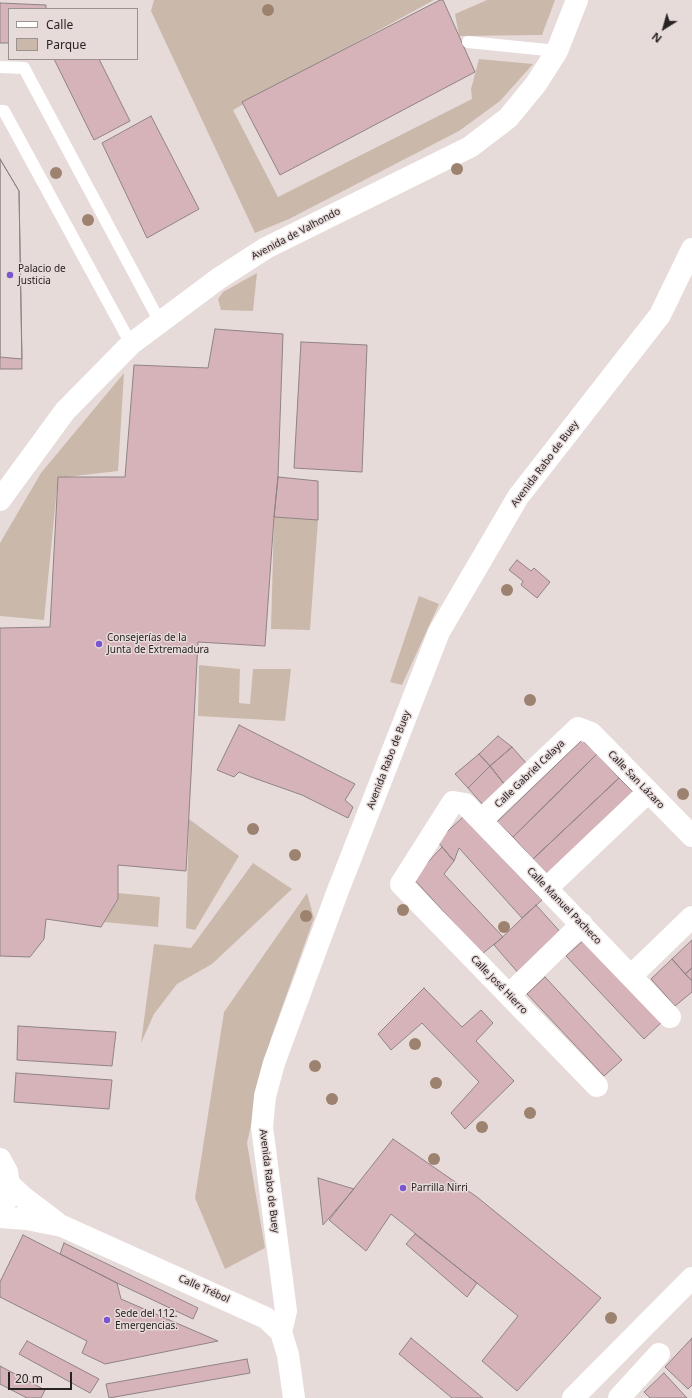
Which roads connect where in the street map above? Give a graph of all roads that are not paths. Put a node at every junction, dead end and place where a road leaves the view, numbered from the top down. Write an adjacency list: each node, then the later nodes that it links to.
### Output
1 (577, 0): 3 (street, Avenida de Valhondo)
2 (468, 42): 3 (lane)
3 (557, 51): 7 (street, Avenida de Valhondo)
4 (0, 67): 7 (lane)
5 (0, 111): 8 (lane)
6 (692, 249): 28 (street, Avenida Rabo de Buey)
7 (160, 322): 8 (street, Avenida de Valhondo)
8 (131, 344): 9 (street, Avenida de Valhondo)
9 (0, 500)
10 (578, 728): 11 (street, Calle San Lázaro); 12 (street, Calle Gabriel Celaya)
11 (648, 792): 13 (street, Calle San Lázaro); 15 (street)
12 (481, 820): 14 (street, Calle Manuel Pacheco); 15 (street, Calle Manuel Pacheco)
13 (692, 836)
14 (401, 884): 19 (street, Calle José Hierro)
15 (547, 888): 17 (street, Calle Manuel Pacheco)
16 (692, 917): 18 (street)
17 (582, 924): 18 (street, Calle Manuel Pacheco); 19 (street)
18 (631, 976): 20 (street, Calle Manuel Pacheco)
19 (509, 995): 21 (street, Calle José Hierro)
20 (670, 1017)
21 (597, 1086)
22 (0, 1159): 23 (street)
23 (9, 1184): 24 (street); 26 (street, Calle Trébol)
24 (0, 1212)
25 (0, 1217): 26 (street, Calle Trébol)
26 (62, 1226): 28 (street, Calle Trébol)
27 (692, 1278): 30 (street)
28 (281, 1332): 31 (street)
29 (659, 1354): 34 (street)
30 (590, 1379): 32 (street); 33 (street)
31 (294, 1398)
32 (572, 1398)
33 (610, 1398)
34 (619, 1398)

